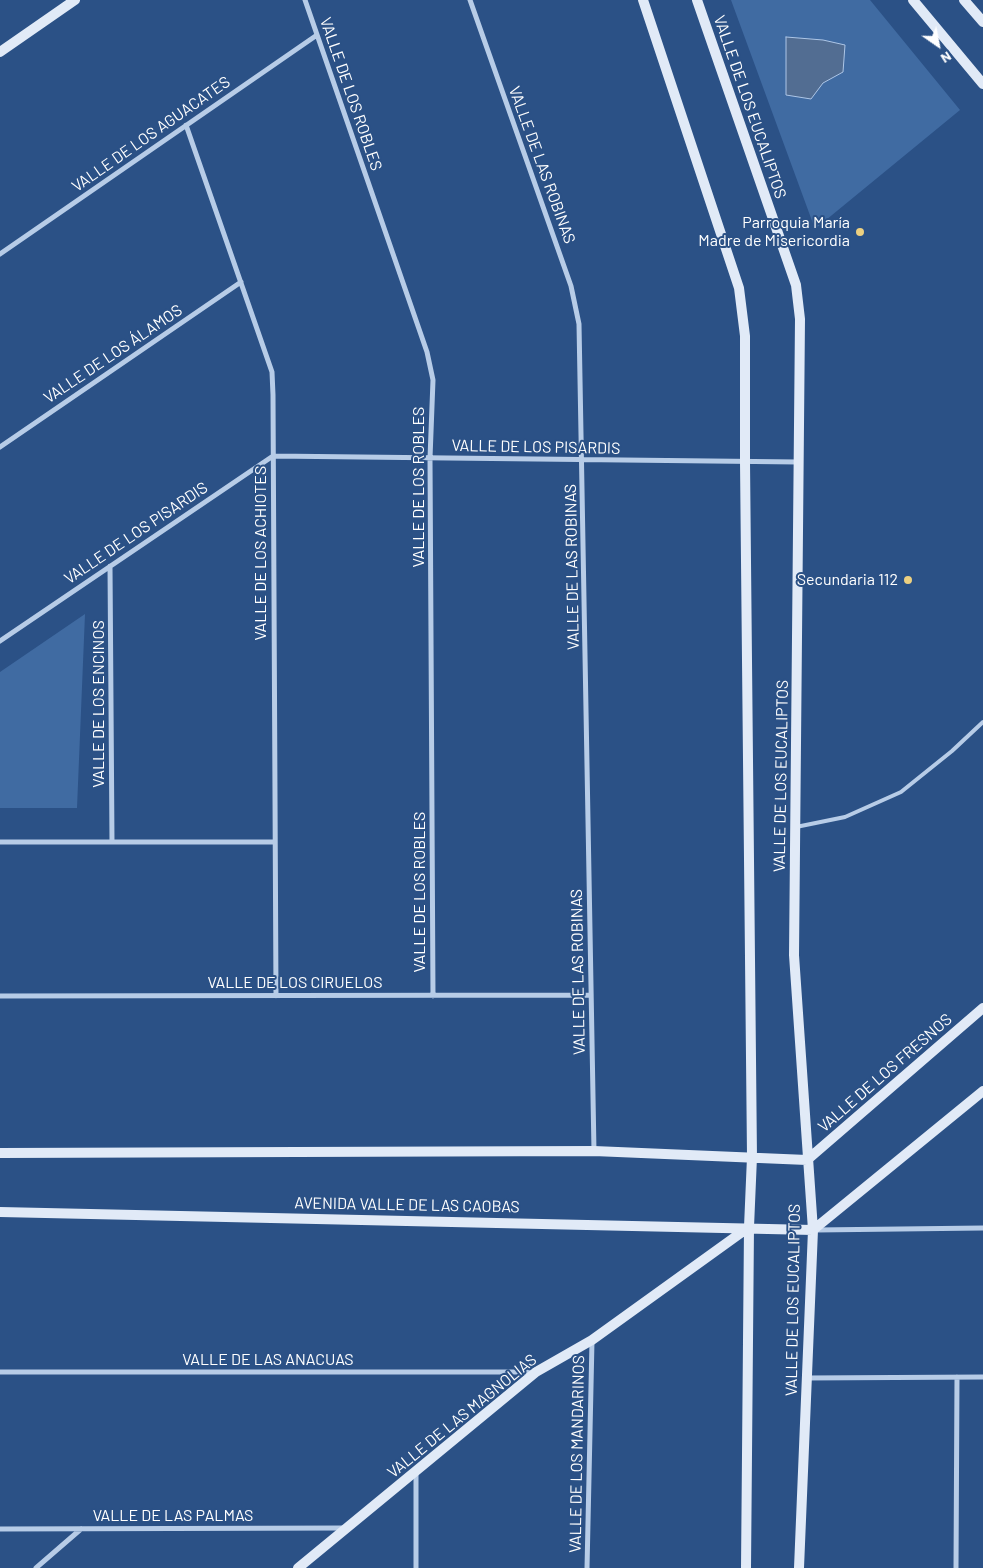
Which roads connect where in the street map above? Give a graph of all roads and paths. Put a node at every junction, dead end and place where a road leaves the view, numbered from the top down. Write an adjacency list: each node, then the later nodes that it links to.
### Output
1 (75, 0): 10 (street)
2 (305, 0): 9 (street, VALLE DE LOS ROBLES)
3 (470, 0): 18 (street, VALLE DE LAS ROBINAS)
4 (643, 0): 19 (street, VALLE DE LOS EUCALIPTOS)
5 (697, 0): 20 (street, VALLE DE LOS EUCALIPTOS)
6 (913, 0): 11 (street)
7 (965, 0): 8 (street)
8 (983, 22)
9 (317, 35): 12 (street, VALLE DE LOS AGUACATES); 17 (street, VALLE DE LOS ROBLES)
10 (0, 52)
11 (983, 84)
12 (186, 125): 13 (street, VALLE DE LOS AGUACATES); 14 (street, VALLE DE LOS ACHIOTES)
13 (0, 254)
14 (241, 282): 15 (street, VALLE DE LOS ÁLAMOS); 16 (street, VALLE DE LOS ACHIOTES)
15 (0, 447)
16 (273, 456): 17 (street, VALLE DE LOS PISARDIS); 21 (street, VALLE DE LOS PISARDIS); 27 (street, VALLE DE LOS ACHIOTES)
17 (430, 458): 18 (street, VALLE DE LOS PISARDIS); 31 (street, VALLE DE LOS ROBLES)
18 (583, 460): 19 (street, VALLE DE LOS PISARDIS); 28 (street, VALLE DE LAS ROBINAS)
19 (745, 462): 20 (street, VALLE DE LOS PISARDIS); 36 (street, VALLE DE LOS EUCALIPTOS)
20 (799, 462): 24 (street, VALLE DE LOS EUCALIPTOS)
21 (110, 566): 22 (street, VALLE DE LOS PISARDIS); 26 (street, VALLE DE LOS ENCINOS)
22 (0, 641)
23 (983, 722): 24 (lane)
24 (796, 827): 37 (street, VALLE DE LOS EUCALIPTOS)
25 (0, 842): 26 (street)
26 (112, 842): 27 (street)
27 (275, 842): 30 (street, VALLE DE LOS ACHIOTES)
28 (591, 995): 31 (street, VALLE DE LOS CIRUELOS); 34 (street, VALLE DE LAS ROBINAS)
29 (0, 996): 30 (street, VALLE DE LOS CIRUELOS)
30 (276, 996): 31 (street, VALLE DE LOS CIRUELOS)
31 (433, 996)
32 (983, 1008): 37 (street, VALLE DE LOS FRESNOS)
33 (983, 1090): 41 (street)
34 (594, 1151): 35 (street); 36 (street)
35 (0, 1154)
36 (752, 1157): 37 (street); 39 (street, VALLE DE LOS EUCALIPTOS)
37 (807, 1160): 41 (street, VALLE DE LOS EUCALIPTOS)
38 (0, 1212): 39 (street, AVENIDA VALLE DE LAS CAOBAS)
39 (750, 1227): 41 (street, AVENIDA VALLE DE LAS CAOBAS); 42 (street, VALLE DE LAS MAGNOLIAS); 56 (street, VALLE DE LOS EUCALIPTOS)
40 (983, 1228): 41 (street)
41 (812, 1230): 47 (street, VALLE DE LOS EUCALIPTOS)
42 (592, 1340): 44 (street, VALLE DE LAS MAGNOLIAS); 55 (street, VALLE DE LOS MANDARINOS)
43 (0, 1372): 44 (street, VALLE DE LAS ANACUAS)
44 (536, 1372): 48 (street, VALLE DE LAS MAGNOLIAS)
45 (957, 1377): 46 (street); 47 (street); 58 (street)
46 (983, 1377)
47 (806, 1378): 57 (street, VALLE DE LOS EUCALIPTOS)
48 (416, 1471): 49 (street, VALLE DE LAS MAGNOLIAS); 54 (street)
49 (347, 1528): 50 (street, VALLE DE LAS PALMAS); 53 (street, VALLE DE LAS MAGNOLIAS)
50 (82, 1529): 51 (street, VALLE DE LAS PALMAS); 52 (street)
51 (0, 1530)
52 (36, 1568)
53 (298, 1568)
54 (416, 1568)
55 (587, 1568)
56 (746, 1568)
57 (799, 1568)
58 (956, 1568)

